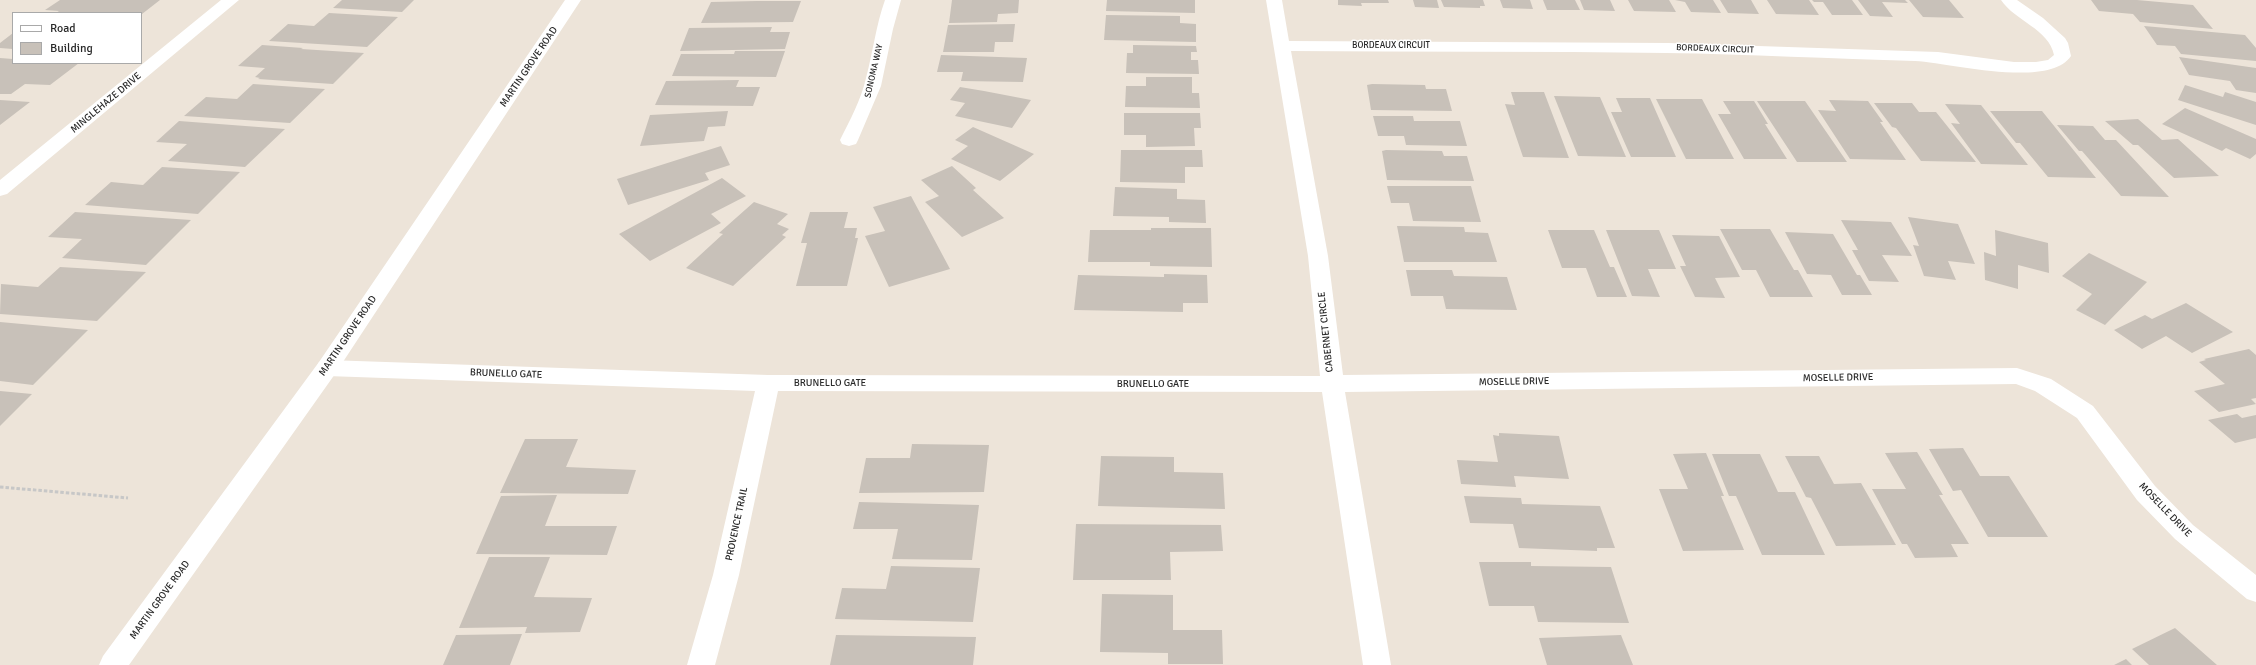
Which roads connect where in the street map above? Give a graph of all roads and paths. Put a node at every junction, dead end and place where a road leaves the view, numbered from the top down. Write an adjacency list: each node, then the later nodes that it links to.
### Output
1 (231, 0): 8 (street, MINGLEHAZE DRIVE)
2 (573, 0): 9 (street, MARTIN GROVE ROAD)
3 (893, 0): 7 (street, SONOMA WAY)
4 (1274, 0): 6 (street, CABERNET CIRCLE)
5 (2009, 0): 6 (street, BORDEAUX CIRCUIT)
6 (1281, 46): 11 (street, CABERNET CIRCLE)
7 (849, 140)
8 (0, 190)
9 (327, 368): 10 (street, BRUNELLO GATE); 15 (street, MARTIN GROVE ROAD)
10 (768, 383): 11 (street, BRUNELLO GATE); 16 (street, PROVENCE TRAIL)
11 (1332, 384): 14 (street, MOSELLE DRIVE); 17 (street, CABERNET CIRCLE)
12 (0, 487): 13 (path)
13 (128, 498)
14 (2256, 591)
15 (113, 665)
16 (701, 665)
17 (1377, 665)

